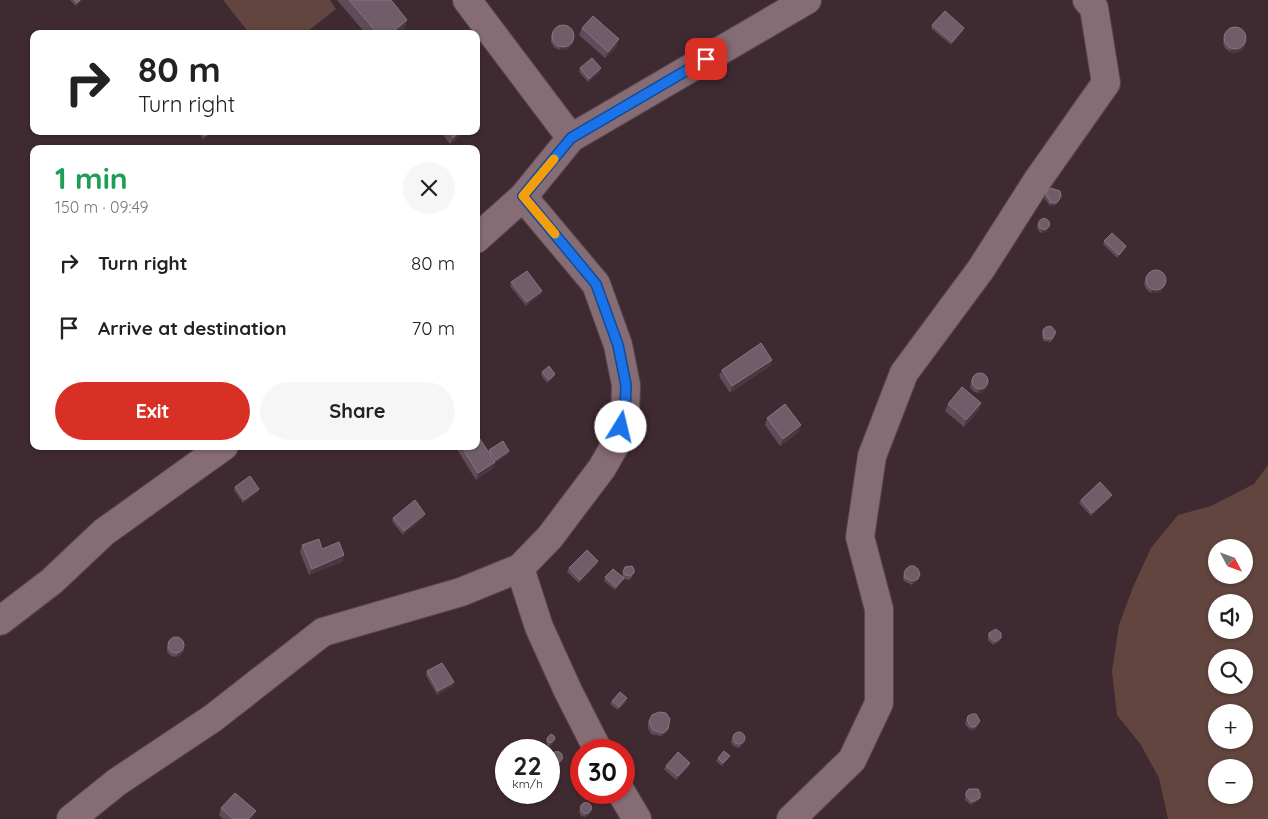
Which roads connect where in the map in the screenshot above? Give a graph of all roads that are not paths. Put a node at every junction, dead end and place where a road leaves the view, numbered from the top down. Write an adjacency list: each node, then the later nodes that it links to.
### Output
1 (467, 0): 4 (street)
2 (806, 0): 4 (street)
3 (1088, 0): 14 (street)
4 (571, 138): 5 (street)
5 (523, 196): 6 (street); 8 (street)
6 (480, 235)
7 (218, 450): 9 (street)
8 (520, 568): 10 (street); 12 (street)
9 (0, 621)
10 (592, 739)
11 (628, 804): 13 (street)
12 (71, 819)
13 (637, 819)
14 (791, 819)

